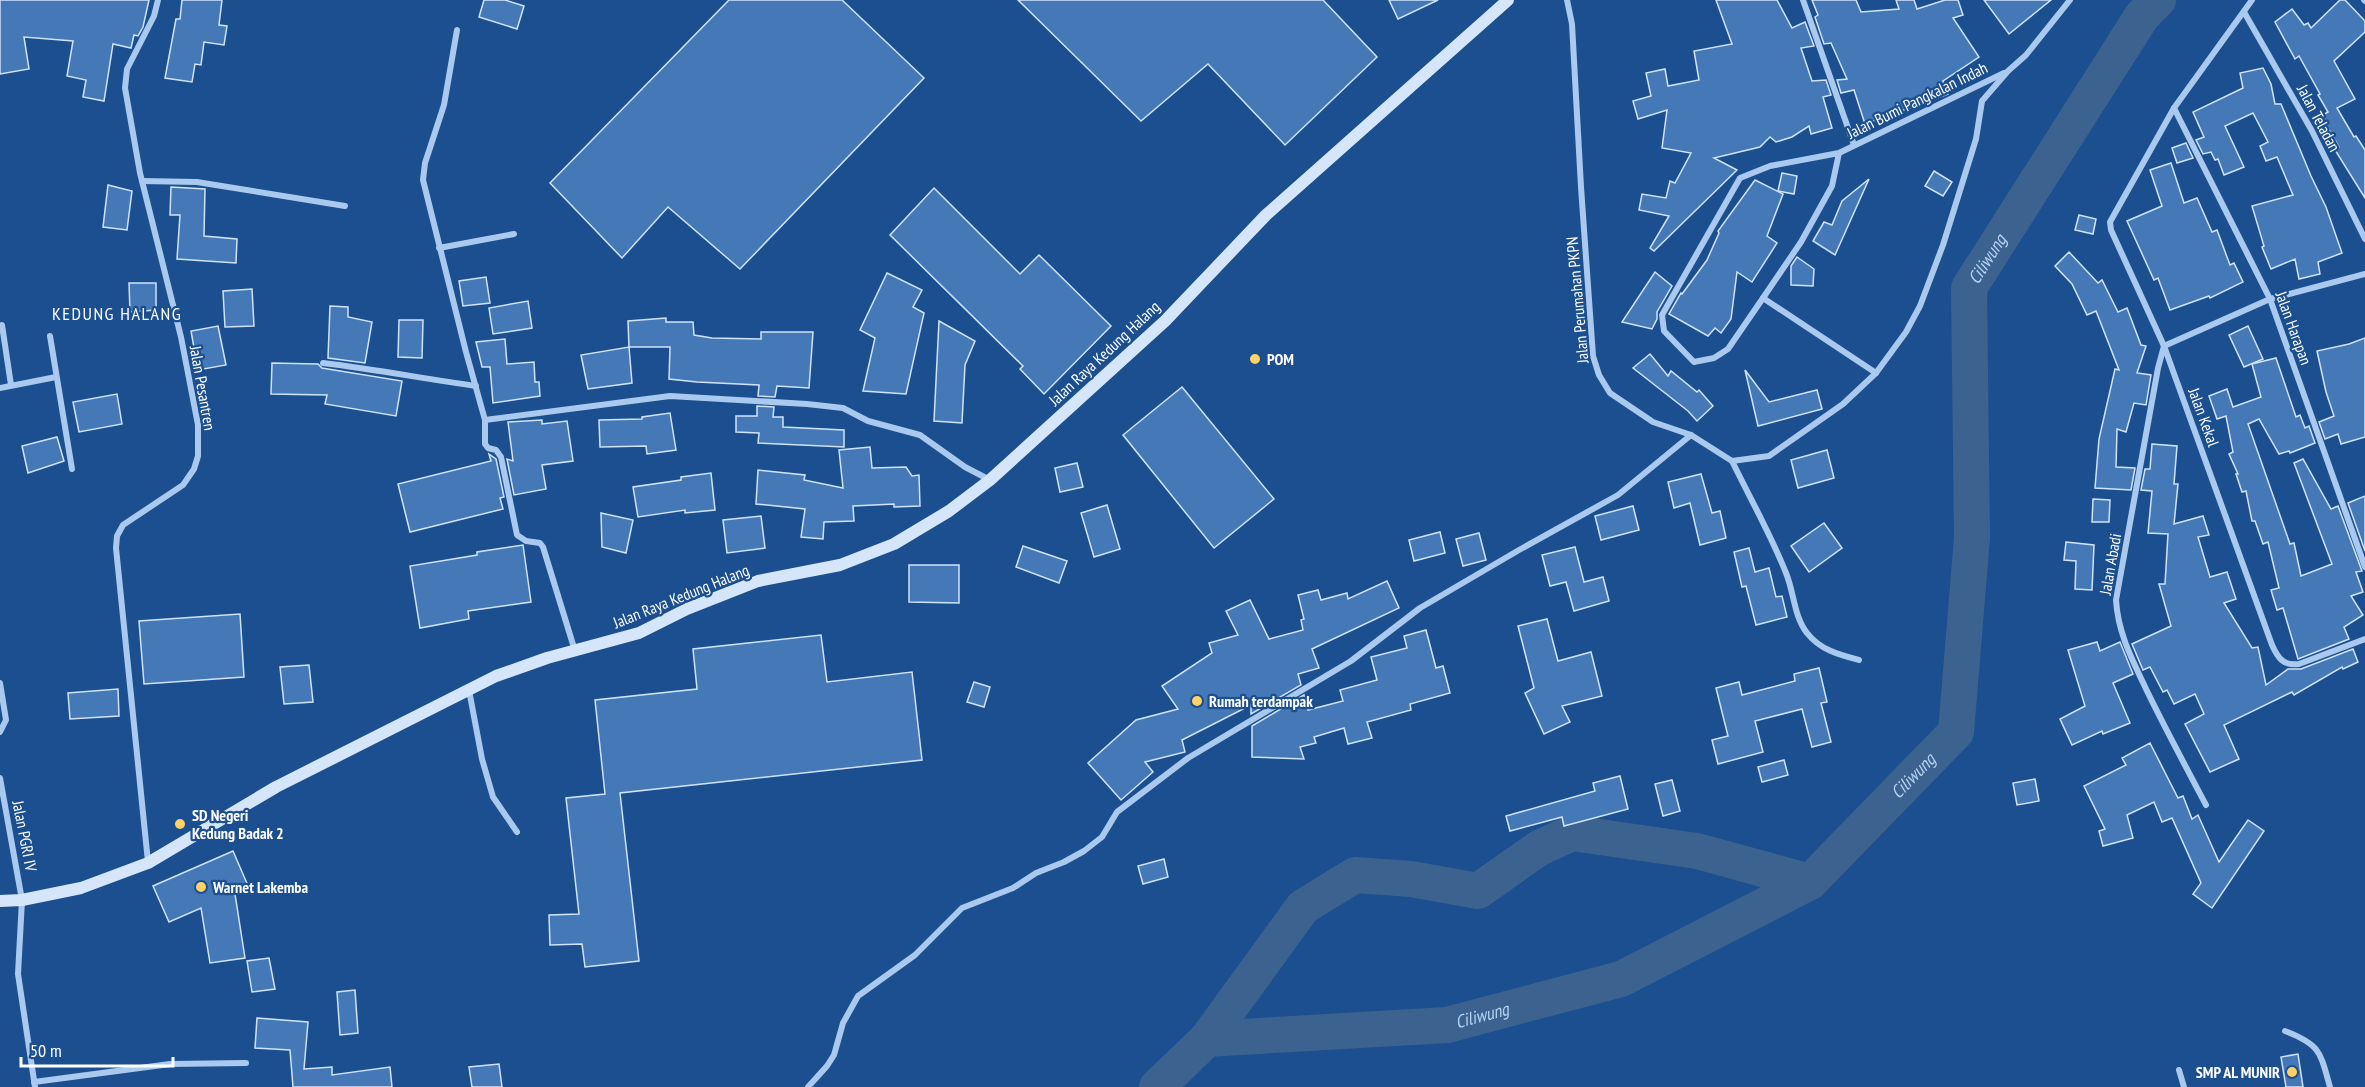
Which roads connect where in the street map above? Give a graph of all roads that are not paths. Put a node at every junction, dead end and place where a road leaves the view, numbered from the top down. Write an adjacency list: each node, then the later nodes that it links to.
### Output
1 (158, 0): 13 (street, Jalan Pesantren)
2 (1508, 0): 34 (main road, Jalan Raya Kedung Halang)
3 (1567, 0): 31 (street, Jalan Perumahan PKPN)
4 (1803, 0): 11 (street)
5 (2070, 0): 9 (street)
6 (2252, 0): 7 (street)
7 (2244, 12): 10 (street); 16 (street, Jalan Teladan)
8 (457, 30): 17 (street)
9 (2008, 71): 11 (street, Jalan Bumi Pangkalan Indah); 25 (street)
10 (2174, 108): 20 (street, Jalan Harapan); 23 (street, Jalan Kekal)
11 (1854, 145): 12 (street, Jalan Bumi Pangkalan Indah)
12 (1839, 153): 19 (street, Jalan Bumi Pangkalan Indah); 19 (street, Jalan Bumi Pangkalan Indah)
13 (142, 181): 14 (street); 45 (street, Jalan Pesantren)
14 (345, 206)
15 (514, 234): 17 (street)
16 (2365, 239)
17 (439, 248): 28 (street)
18 (2365, 274): 20 (street)
19 (1763, 298): 25 (street)
20 (2270, 299): 23 (street); 35 (street, Jalan Harapan)
21 (2, 325): 27 (street)
22 (50, 336): 26 (street)
23 (2164, 346): 36 (street, Jalan Kekal); 43 (street, Jalan Abadi)
24 (323, 363): 28 (street)
25 (1876, 373): 32 (street)
26 (56, 376): 27 (street); 33 (street)
27 (11, 385): 29 (street)
28 (476, 386): 30 (street)
29 (0, 388)
30 (486, 420): 34 (street); 37 (street)
31 (1691, 435): 32 (street, Jalan Perumahan PKPN); 52 (street)
32 (1732, 461): 38 (street)
33 (72, 469)
34 (990, 480): 37 (main road, Jalan Raya Kedung Halang)
35 (2365, 567)
36 (2365, 639)
37 (575, 651): 40 (main road, Jalan Raya Kedung Halang)
38 (1859, 660)
39 (0, 683): 41 (street)
40 (469, 688): 44 (street); 45 (main road, Jalan Raya Kedung Halang)
41 (0, 732)
42 (0, 778): 46 (street, Jalan PGRI IV)
43 (2206, 805)
44 (517, 832)
45 (148, 863): 46 (main road, Jalan Raya Kedung Halang)
46 (22, 900): 47 (main road, Jalan Raya Kedung Halang); 51 (street, Jalan PGRI IV)
47 (0, 901)
48 (2284, 1031): 54 (street)
49 (246, 1063): 51 (street)
50 (2179, 1070): 53 (street)
51 (34, 1084)
52 (808, 1087)
53 (2184, 1087)
54 (2330, 1087)

